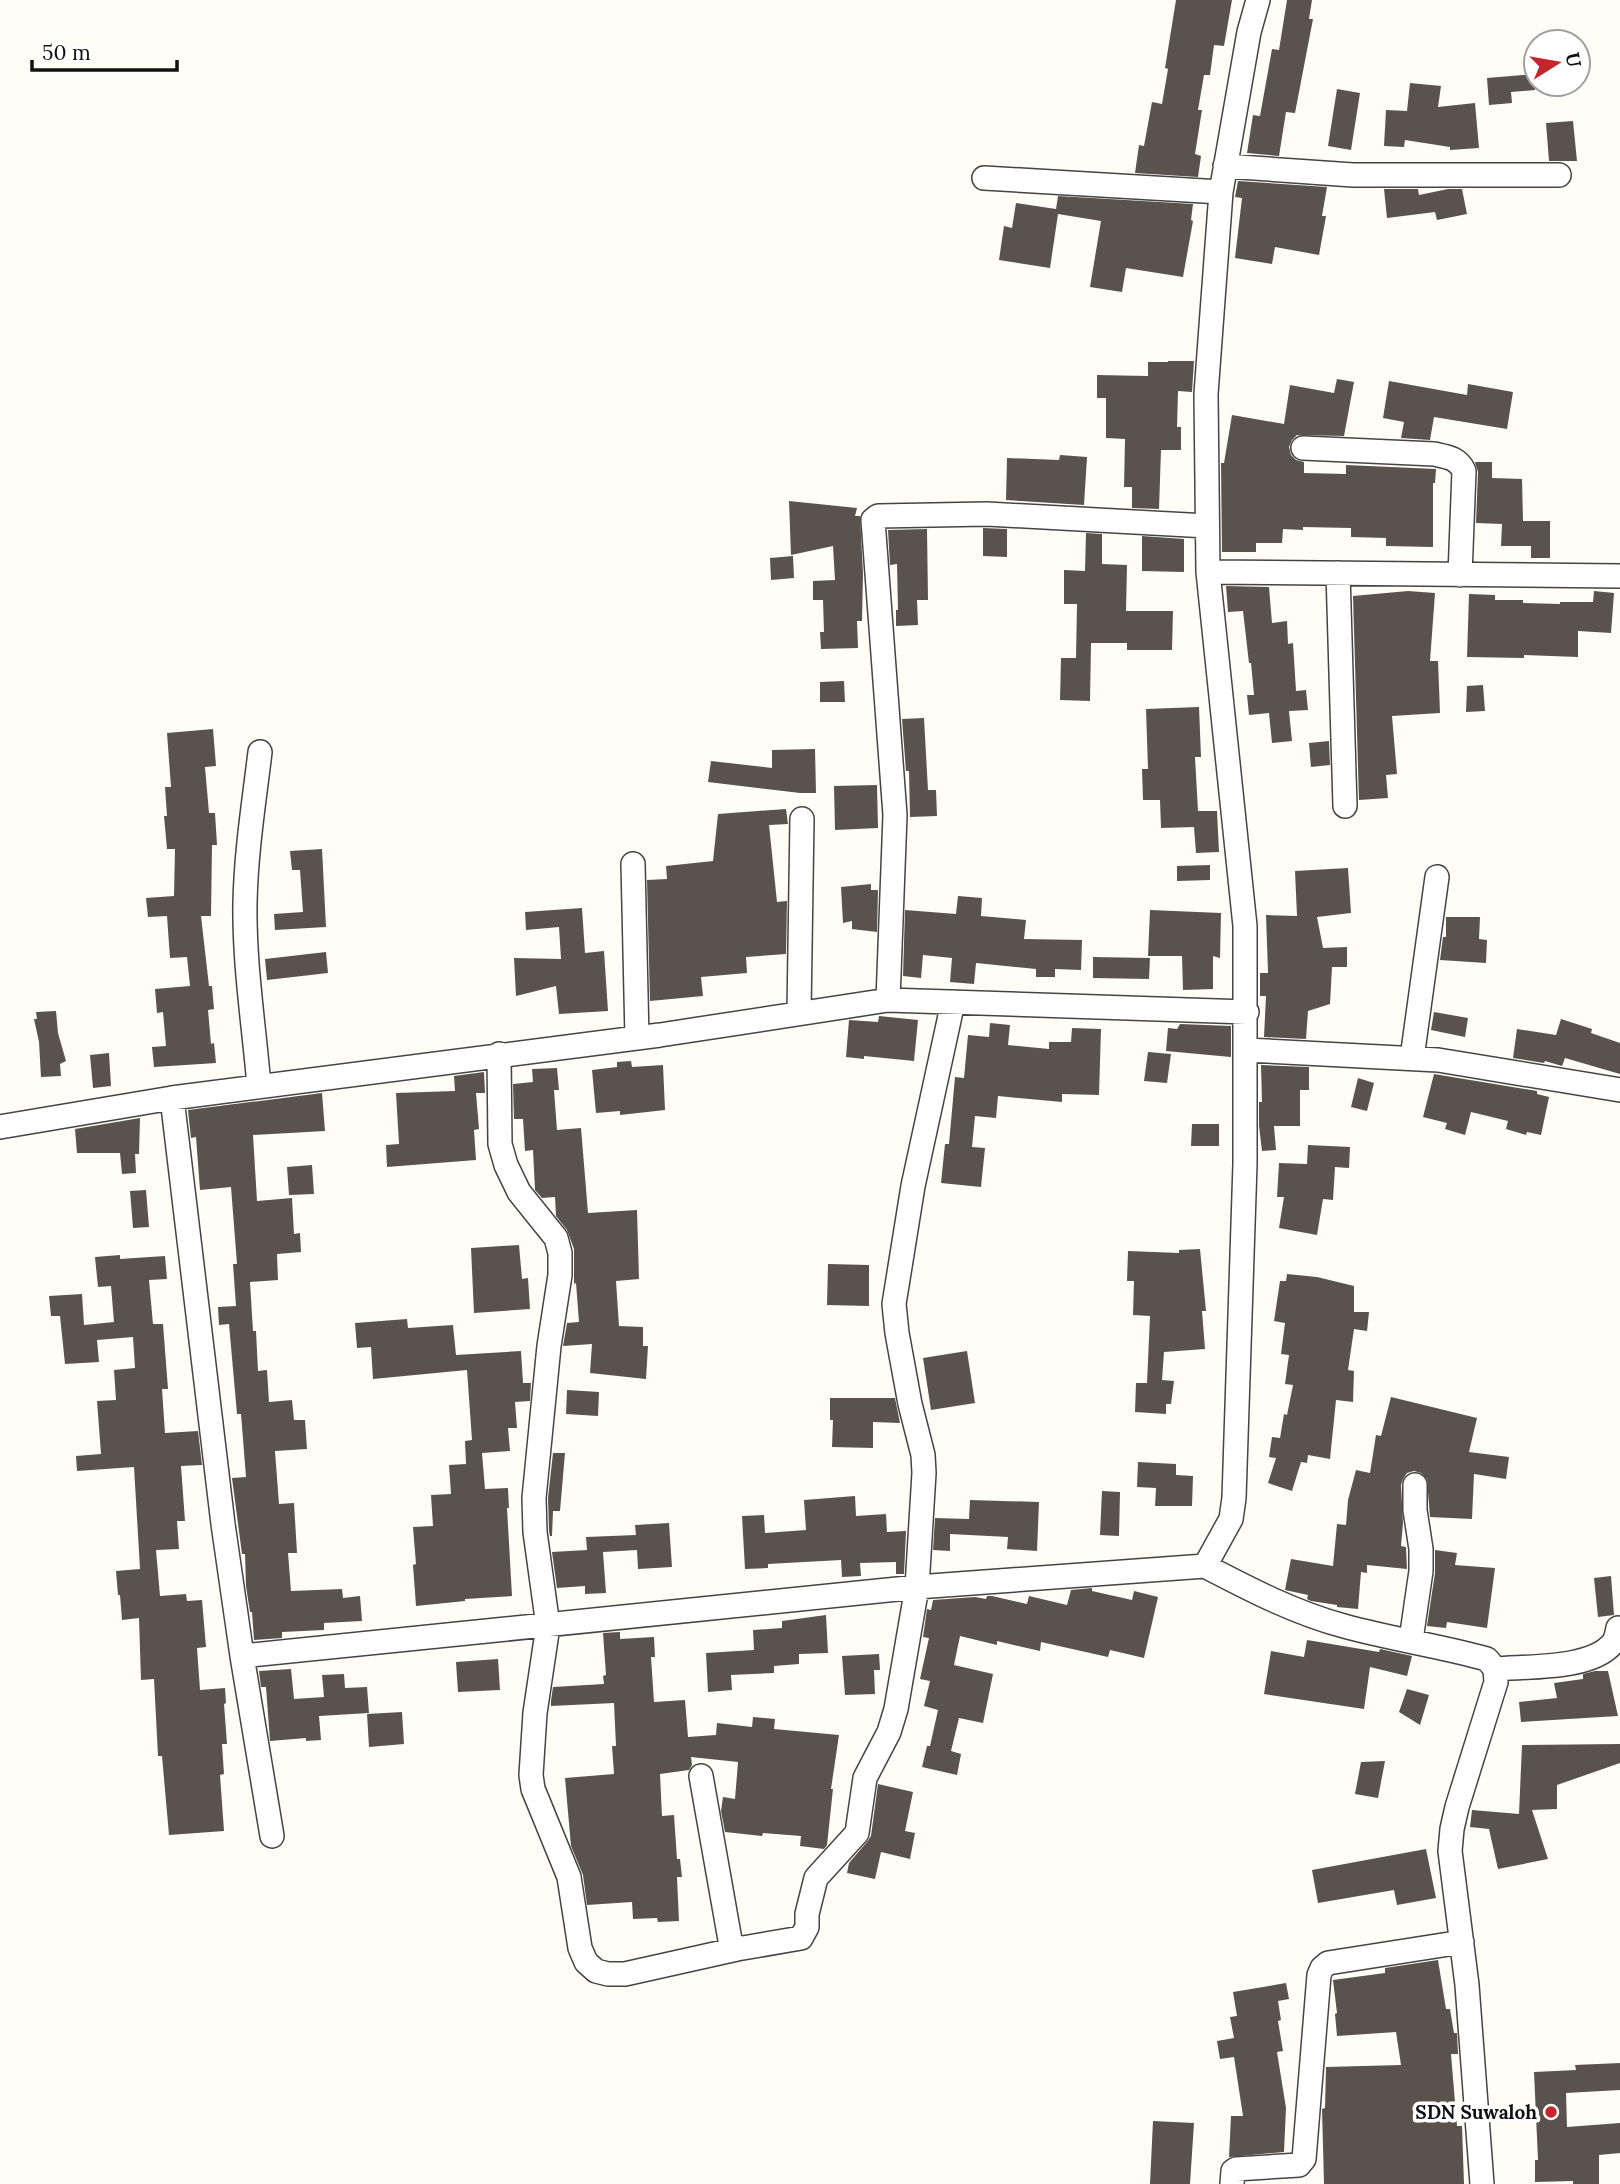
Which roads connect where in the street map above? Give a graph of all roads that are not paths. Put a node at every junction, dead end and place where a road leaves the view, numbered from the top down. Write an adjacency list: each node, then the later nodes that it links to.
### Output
1 (1258, 0): 2 (street)
2 (1225, 166): 3 (street); 5 (street)
3 (1559, 175)
4 (984, 178): 5 (street)
5 (1221, 191): 7 (street)
6 (1303, 448): 10 (street)
7 (1208, 526): 8 (street); 17 (street)
8 (1209, 572): 9 (street); 20 (street)
9 (1338, 573): 10 (street); 13 (street)
10 (1460, 575): 11 (street)
11 (1620, 576)
12 (260, 752): 25 (street)
13 (1345, 806)
14 (802, 818): 19 (street)
15 (633, 864): 21 (street)
16 (1437, 877): 24 (street)
17 (888, 1000): 18 (street); 19 (street)
18 (953, 1002): 20 (street); 31 (street)
19 (799, 1012): 21 (street)
20 (1247, 1012): 22 (street)
21 (637, 1038): 23 (street)
22 (1246, 1050): 24 (street); 30 (street)
23 (499, 1054): 25 (street); 32 (street)
24 (1412, 1058): 26 (street)
25 (259, 1086): 27 (street)
26 (1620, 1090)
27 (172, 1098): 28 (street); 35 (street)
28 (0, 1127)
29 (1415, 1485): 34 (street)
30 (1205, 1566): 31 (street); 34 (street)
31 (917, 1587): 32 (street); 40 (street)
32 (548, 1626): 35 (street); 40 (street)
33 (1619, 1628): 36 (street)
34 (1411, 1640): 36 (street)
35 (242, 1656): 38 (street)
36 (1495, 1669): 39 (street)
37 (701, 1776): 40 (street)
38 (272, 1836)
39 (1461, 1934): 41 (street); 42 (street)
40 (737, 1949)
41 (1231, 2184)
42 (1482, 2184)

